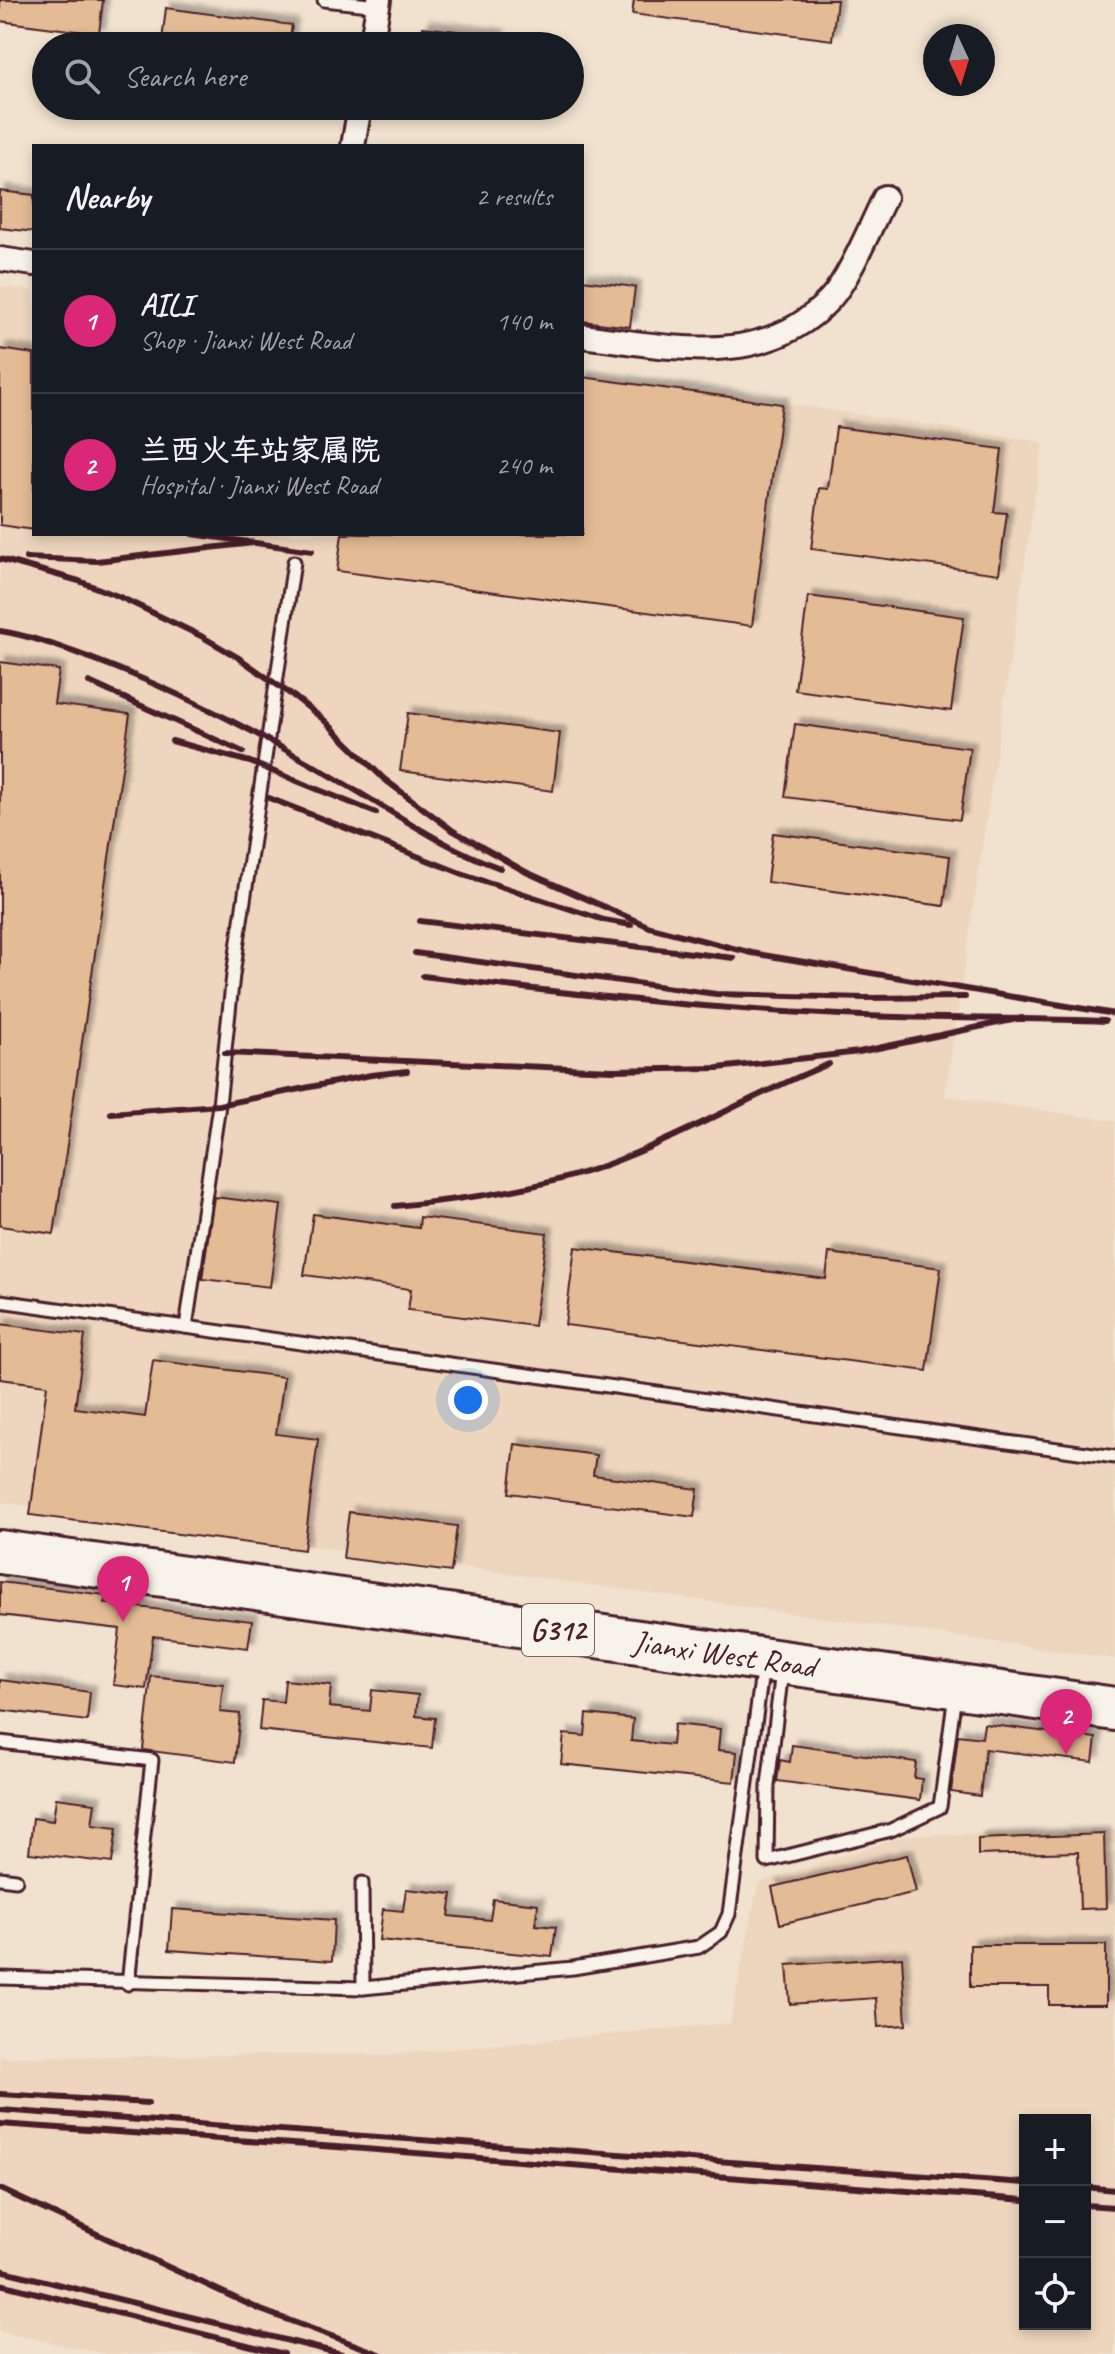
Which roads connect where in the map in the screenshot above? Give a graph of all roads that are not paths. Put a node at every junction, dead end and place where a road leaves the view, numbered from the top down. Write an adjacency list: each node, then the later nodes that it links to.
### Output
1 (324, 0): 2 (lane)
2 (378, 3): 3 (street)
3 (373, 32)
4 (358, 120): 5 (street)
5 (353, 144)
6 (885, 197): 9 (street)
7 (0, 259): 8 (street)
8 (32, 264)
9 (584, 336)
10 (294, 562): 12 (lane)
11 (0, 1301): 12 (lane)
12 (186, 1327): 13 (lane)
13 (1115, 1457)
14 (0, 1526): 17 (highway, Jianxi West Road / G312)
15 (0, 1552): 16 (highway, Jianxi West Road / G312)
16 (773, 1661): 18 (highway, Jianxi West Road / G312); 18 (lane); 26 (lane)
17 (1115, 1680)
18 (956, 1687): 19 (highway, Jianxi West Road / G312)
19 (1115, 1709)
20 (0, 1742): 25 (lane)
21 (0, 1878): 22 (lane)
22 (16, 1880)
23 (362, 1883): 26 (lane)
24 (0, 1978): 25 (lane)
25 (128, 1984): 26 (lane)
26 (363, 1988)

